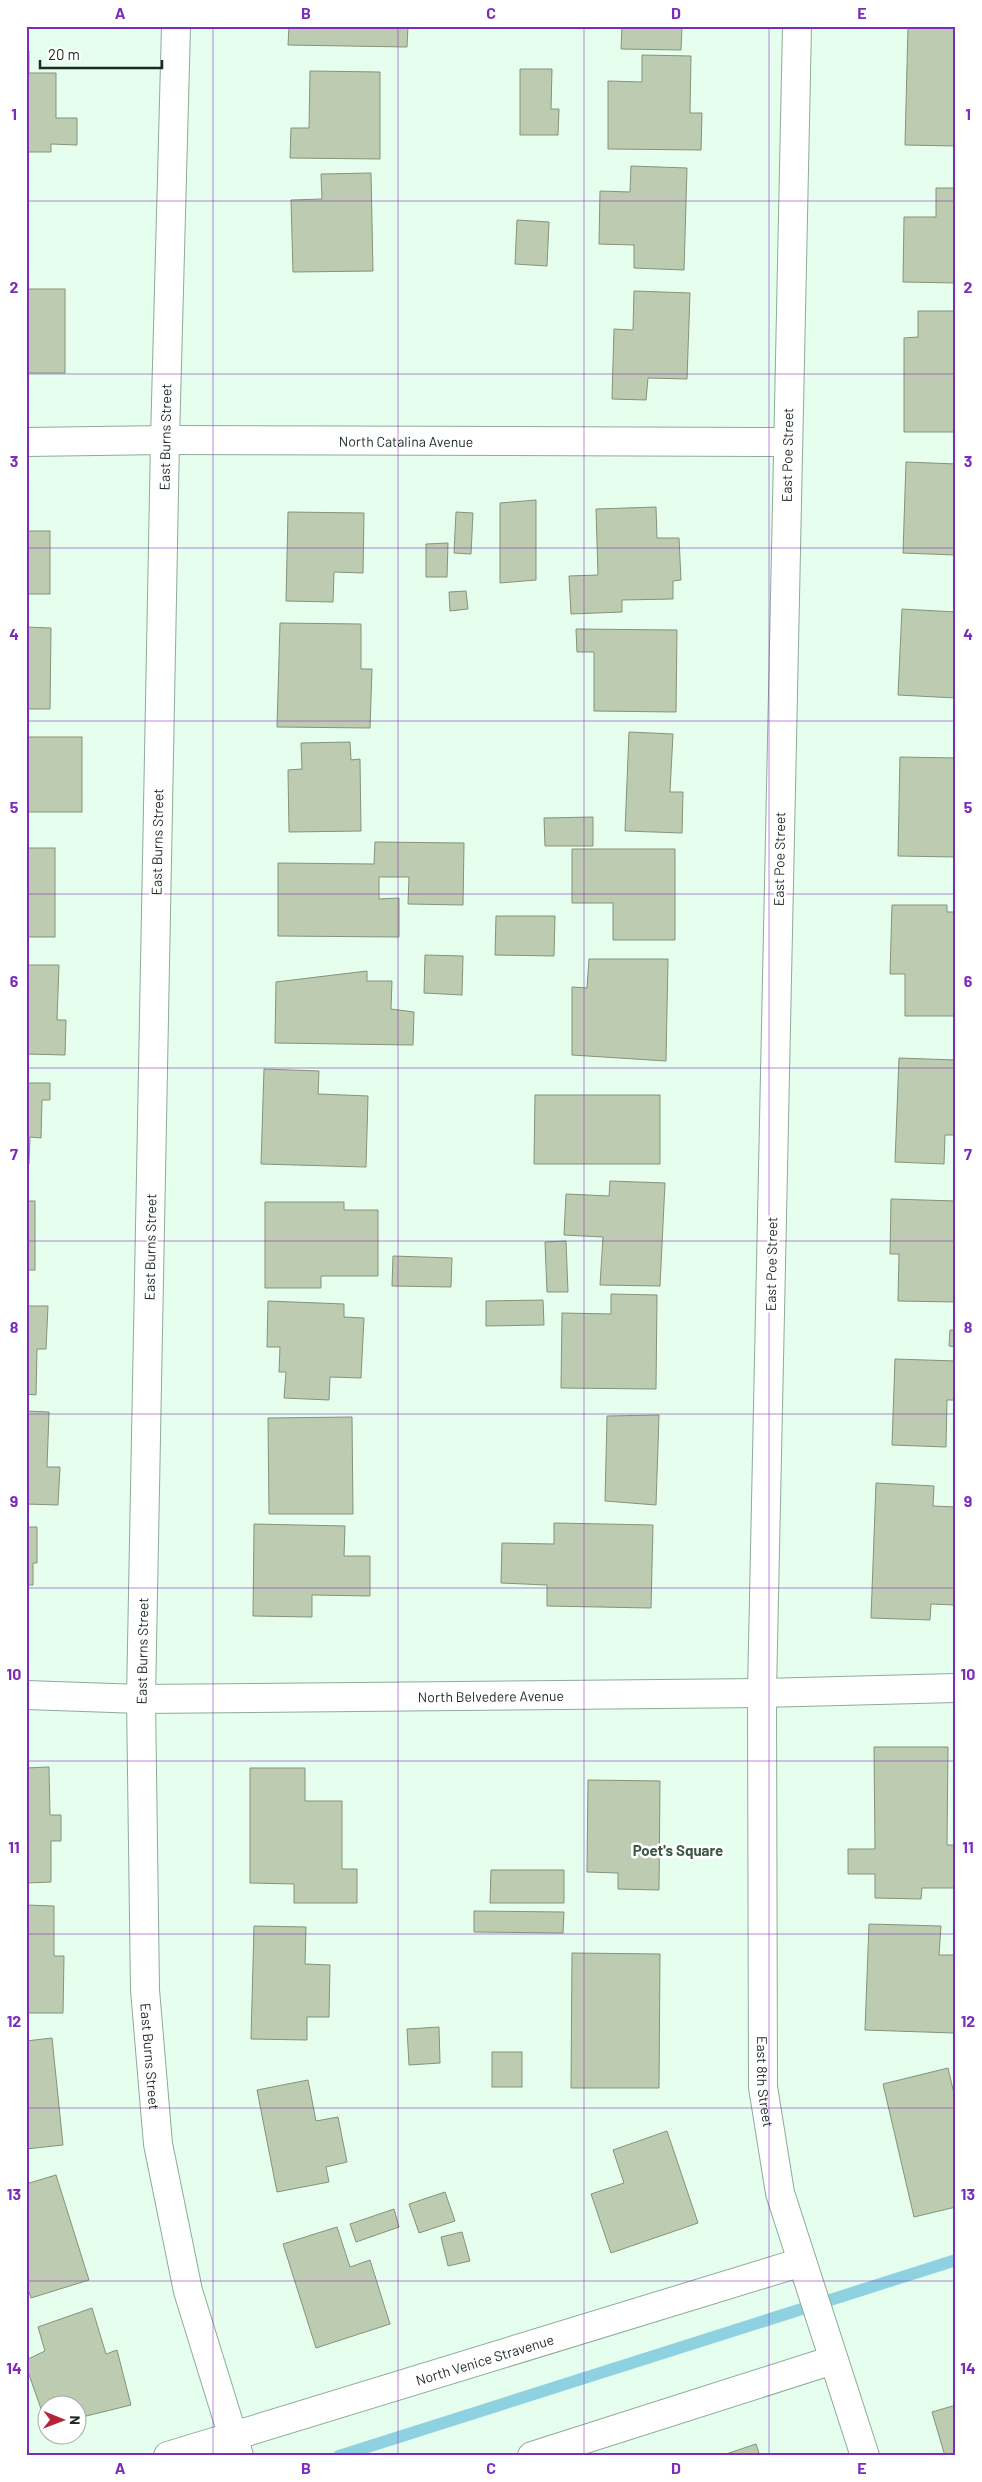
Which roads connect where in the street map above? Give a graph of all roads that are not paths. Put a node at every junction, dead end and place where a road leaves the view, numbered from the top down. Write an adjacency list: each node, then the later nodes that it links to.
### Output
1 (176, 26): 3 (street, East Burns Street)
2 (797, 26): 5 (street, East Poe Street)
3 (165, 440): 4 (street, North Catalina Avenue); 5 (street, North Catalina Avenue); 9 (street, East Burns Street)
4 (26, 442)
5 (787, 442): 7 (street, East Poe Street)
6 (956, 1688): 7 (street, North Belvedere Avenue)
7 (762, 1693): 9 (street, North Belvedere Avenue); 10 (street, East 8th Street)
8 (26, 1695): 9 (street, North Belvedere Avenue)
9 (141, 1699): 12 (street, East Burns Street)
10 (802, 2262): 11 (street, East 8th Street); 12 (street, North Venice Stravenue)
11 (833, 2360): 14 (street); 15 (street, East 8th Street)
12 (235, 2446): 13 (street, North Venice Stravenue)
13 (168, 2456)
14 (532, 2456)
15 (865, 2456)

